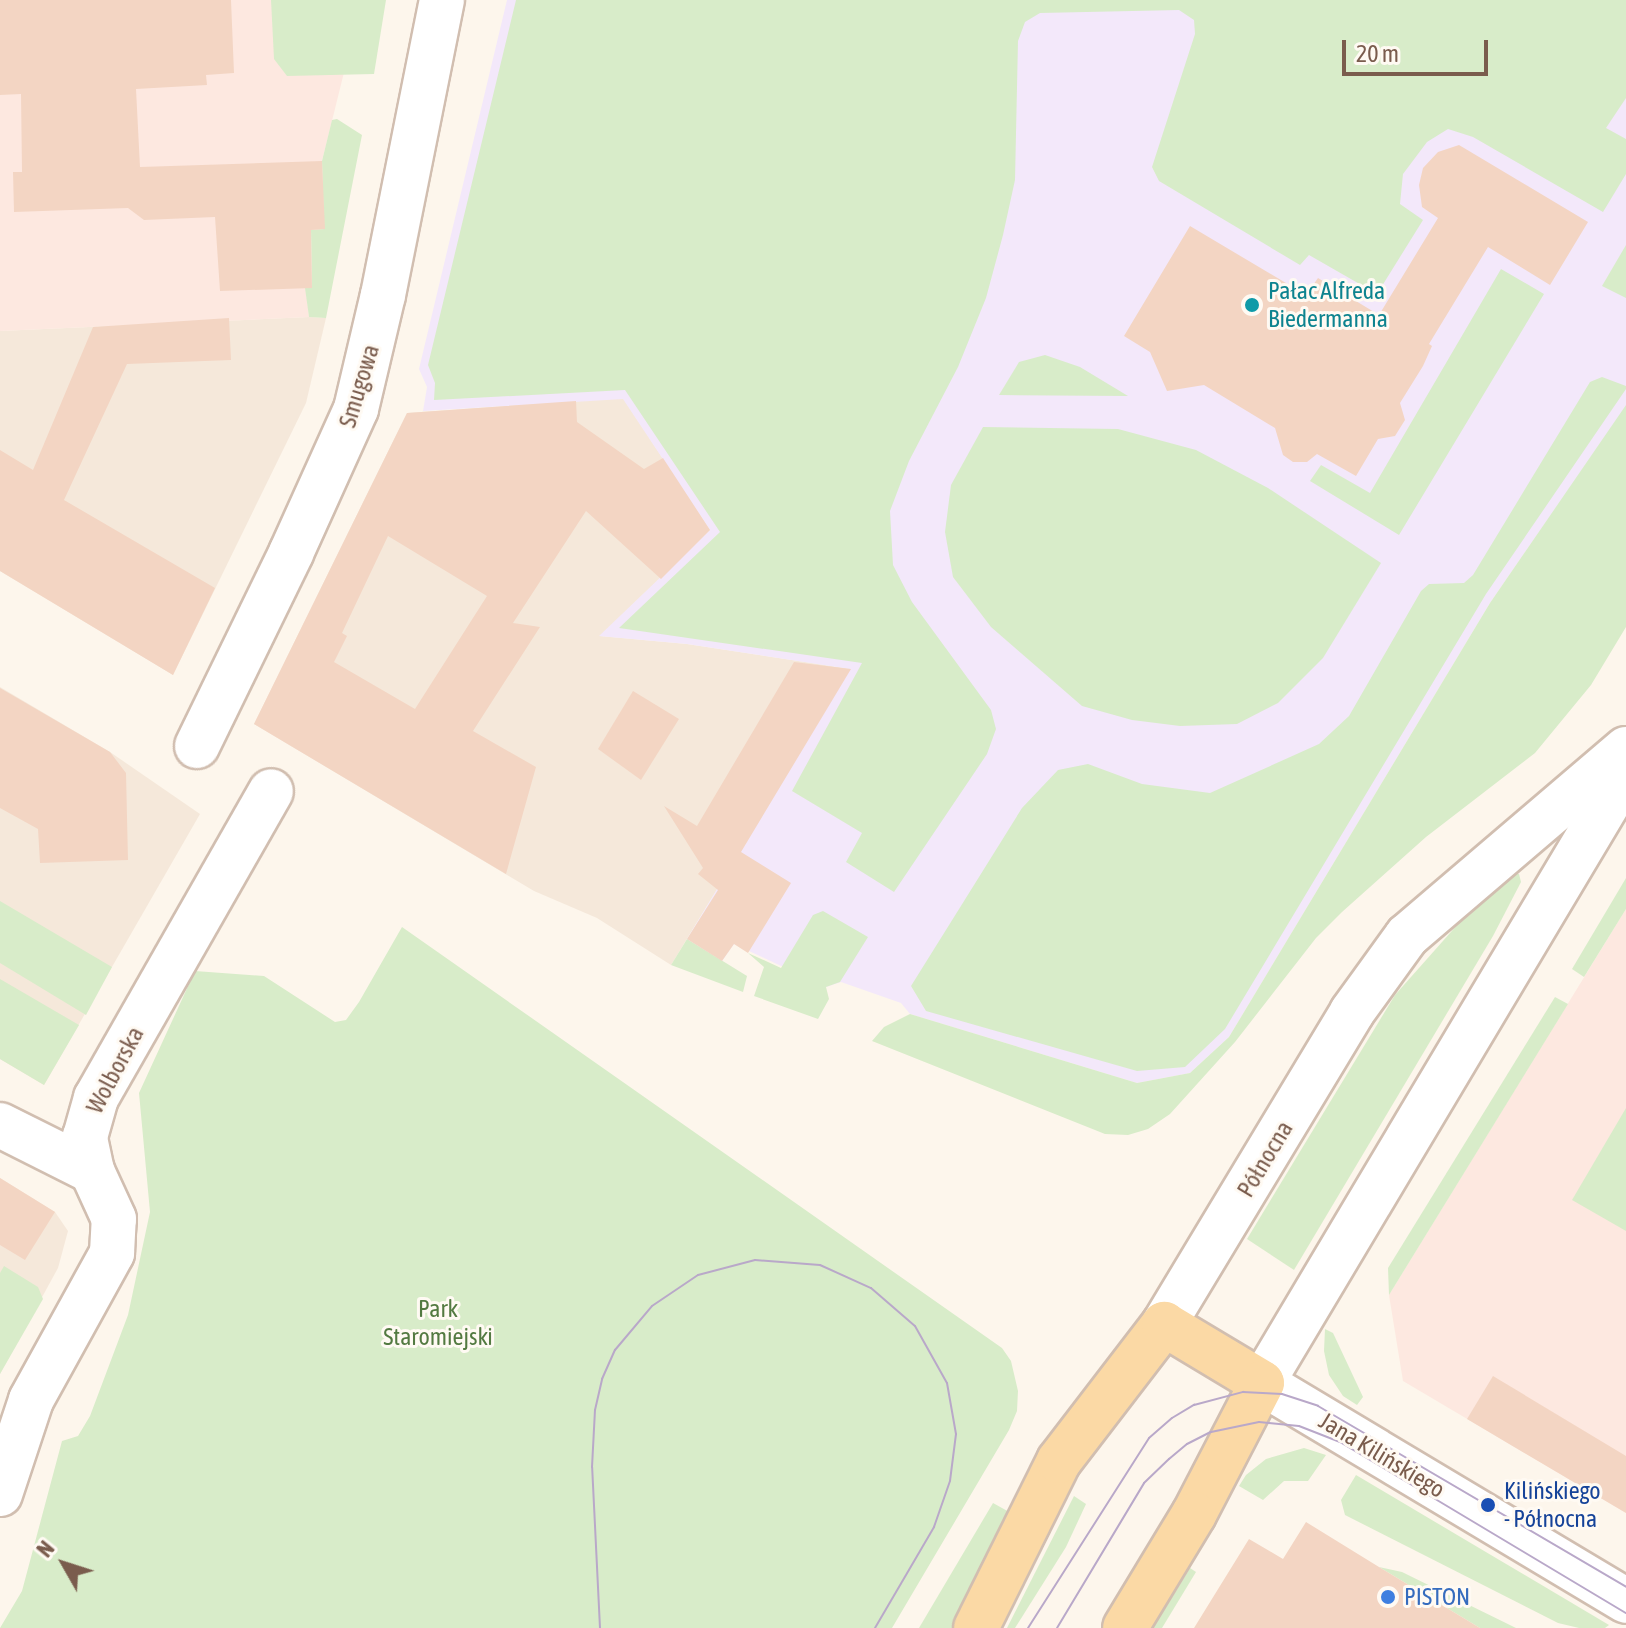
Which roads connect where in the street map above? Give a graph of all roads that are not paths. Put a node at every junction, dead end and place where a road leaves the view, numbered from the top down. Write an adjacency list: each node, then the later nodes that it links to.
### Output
1 (442, 0): 2 (street, Smugowa)
2 (197, 746)
3 (1626, 749): 8 (street, Północna)
4 (1626, 773): 9 (street)
5 (271, 791): 7 (street, Wolborska)
6 (0, 1125): 7 (street)
7 (92, 1171): 10 (street, Wolborska)
8 (1164, 1324): 9 (main road); 12 (main road, Północna)
9 (1262, 1383): 11 (street, Jana Kilińskiego); 13 (main road)
10 (0, 1494)
11 (1626, 1601)
12 (976, 1628)
13 (1125, 1628)

